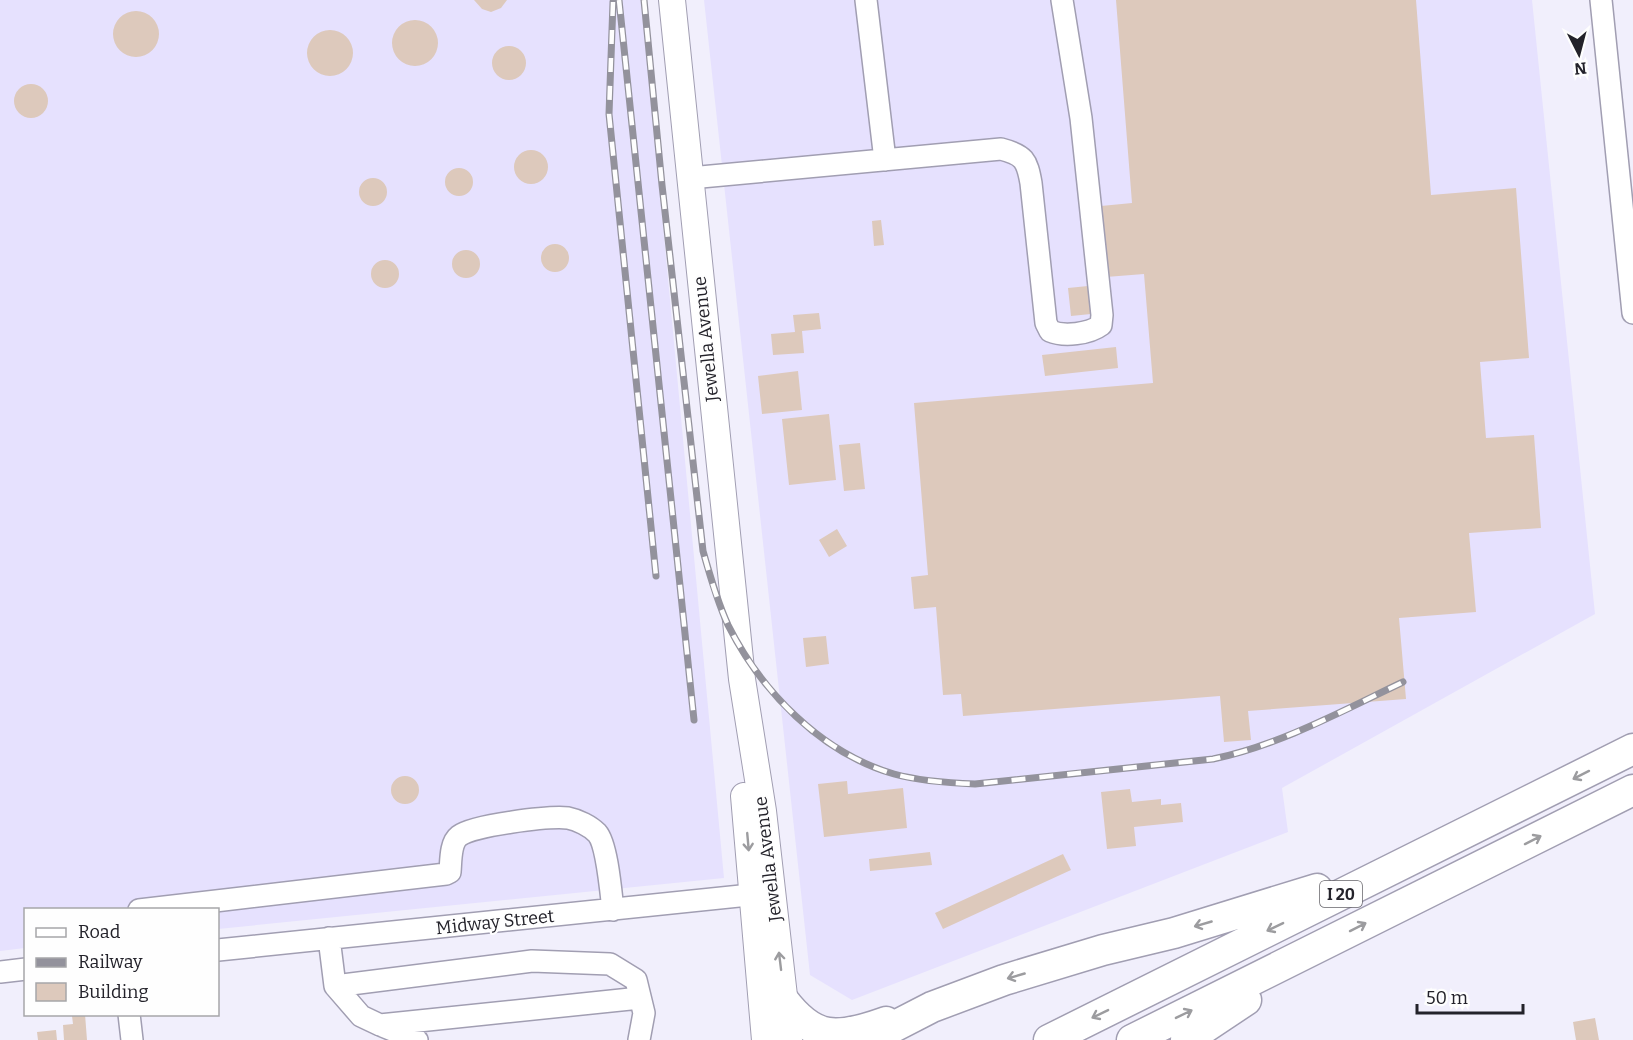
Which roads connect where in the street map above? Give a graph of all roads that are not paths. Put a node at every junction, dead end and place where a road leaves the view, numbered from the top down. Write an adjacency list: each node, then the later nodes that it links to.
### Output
1 (672, 0): 6 (main road, Jewella Avenue)
2 (866, 0): 5 (street)
3 (1062, 0): 5 (street)
4 (1601, 0): 7 (street)
5 (885, 160): 6 (street)
6 (690, 178): 11 (main road, Jewella Avenue)
7 (1633, 313)
8 (1633, 749): 10 (highway, I 20, one-way to 10)
9 (1633, 790): 15 (highway, I 20, one-way to 9)
10 (1419, 855): 22 (highway, one-way to 22); 31 (highway, I 20, one-way to 31)
11 (762, 893): 13 (street, Midway Street); 21 (main road, Jewella Avenue, one-way to 11); 28 (main road, Jewella Avenue)
12 (148, 908): 13 (street)
13 (613, 910): 14 (street, Midway Street)
14 (329, 938): 16 (street, Midway Street); 19 (street)
15 (1325, 944): 32 (highway, I 20, one-way to 15); 33 (highway)
16 (219, 950)
17 (24, 969): 18 (street)
18 (0, 972)
19 (335, 986): 20 (street); 24 (street)
20 (640, 998): 24 (street); 27 (street)
21 (784, 1001): 22 (highway); 29 (main road, Jewella Avenue)
22 (932, 1007): 30 (highway)
23 (129, 1016): 25 (street)
24 (380, 1026): 26 (street)
25 (132, 1040)
26 (417, 1040)
27 (639, 1040)
28 (765, 1040)
29 (789, 1040)
30 (868, 1040)
31 (1049, 1040)
32 (1132, 1040)
33 (1186, 1040)

